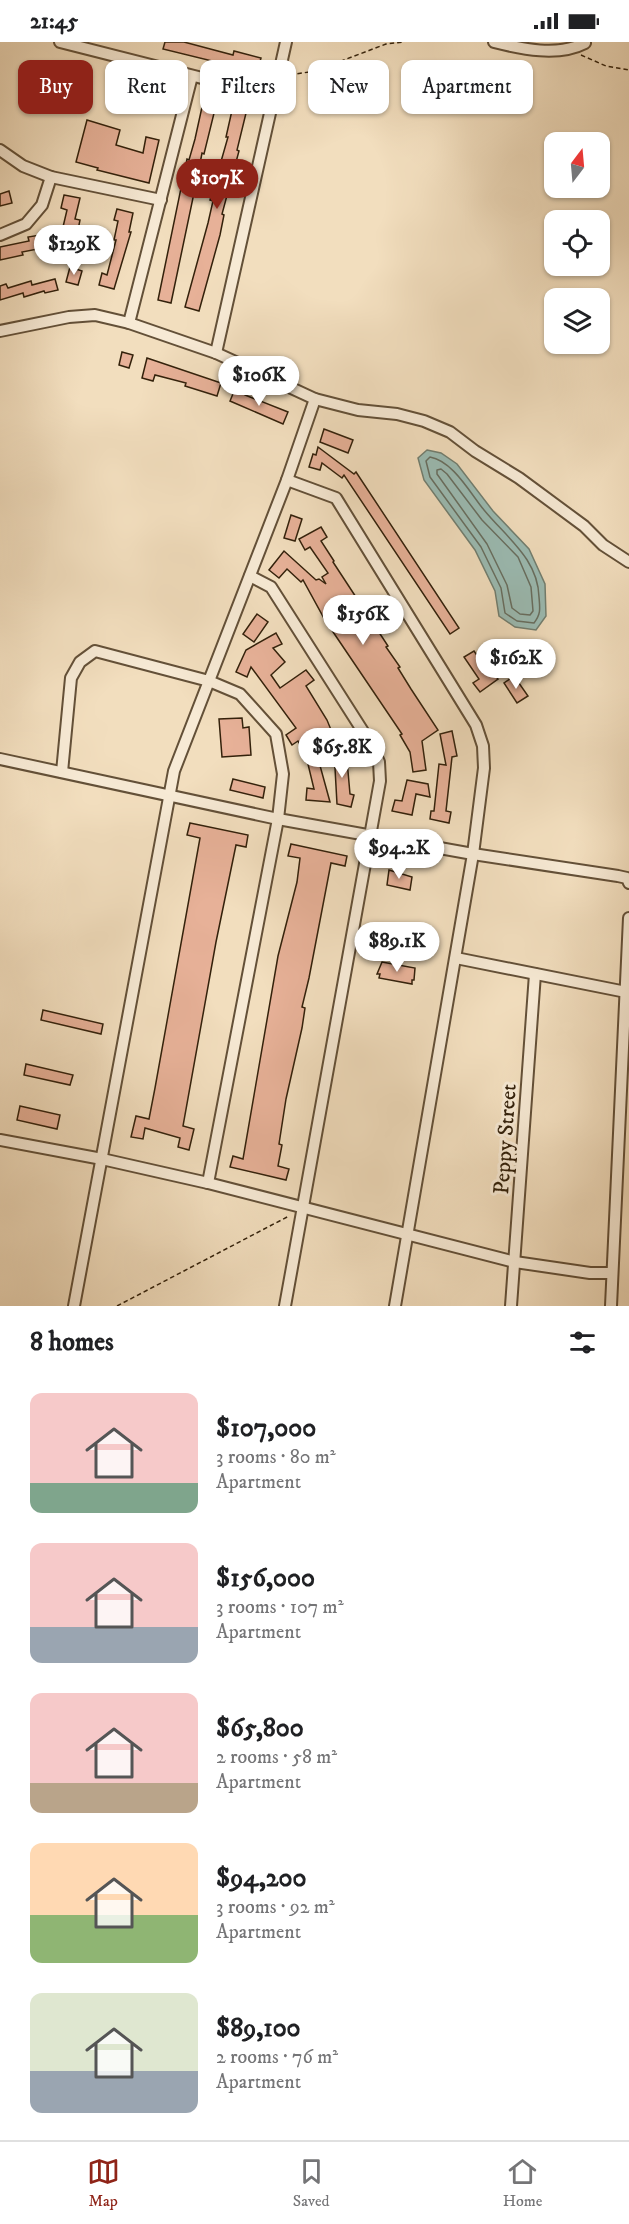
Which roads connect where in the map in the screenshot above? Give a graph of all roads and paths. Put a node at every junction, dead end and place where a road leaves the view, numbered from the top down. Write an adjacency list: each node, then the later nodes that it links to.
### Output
1 (60, 42): 10 (street)
2 (286, 42): 7 (street)
3 (403, 42): 9 (path)
4 (494, 42): 6 (street)
5 (585, 44): 6 (street)
6 (574, 49): 8 (path)
7 (282, 60)
8 (629, 70)
9 (296, 73)
10 (192, 76): 11 (street); 15 (street)
11 (200, 78)
12 (269, 114): 19 (street)
13 (0, 150): 14 (street)
14 (51, 177): 15 (street); 16 (street)
15 (161, 200): 17 (street)
16 (0, 236)
17 (129, 323): 18 (street); 19 (street)
18 (0, 331)
19 (216, 353): 20 (street)
20 (315, 399): 21 (street); 22 (street)
21 (287, 480): 23 (street); 30 (street)
22 (629, 562)
23 (250, 576): 24 (street); 29 (street)
24 (209, 681): 26 (street); 27 (street); 28 (street)
25 (0, 759): 26 (street)
26 (62, 772): 27 (street)
27 (169, 796): 28 (street); 37 (street)
28 (278, 819): 29 (street); 38 (street)
29 (369, 835): 30 (street); 39 (street)
30 (473, 854): 31 (street); 33 (street)
31 (629, 883)
32 (629, 918): 35 (street)
33 (456, 958): 34 (street); 40 (street)
34 (535, 974): 35 (street); 41 (street, Peppy Street)
35 (626, 992): 42 (street)
36 (0, 1140): 37 (street)
37 (102, 1159): 38 (street); 43 (street)
38 (208, 1183): 39 (street)
39 (303, 1208): 40 (street); 44 (path); 45 (street)
40 (408, 1235): 41 (street); 46 (street)
41 (515, 1262): 42 (street); 47 (street, Peppy Street)
42 (612, 1273): 48 (street)
43 (74, 1306)
44 (117, 1306)
45 (285, 1306)
46 (395, 1306)
47 (511, 1306)
48 (611, 1306)

